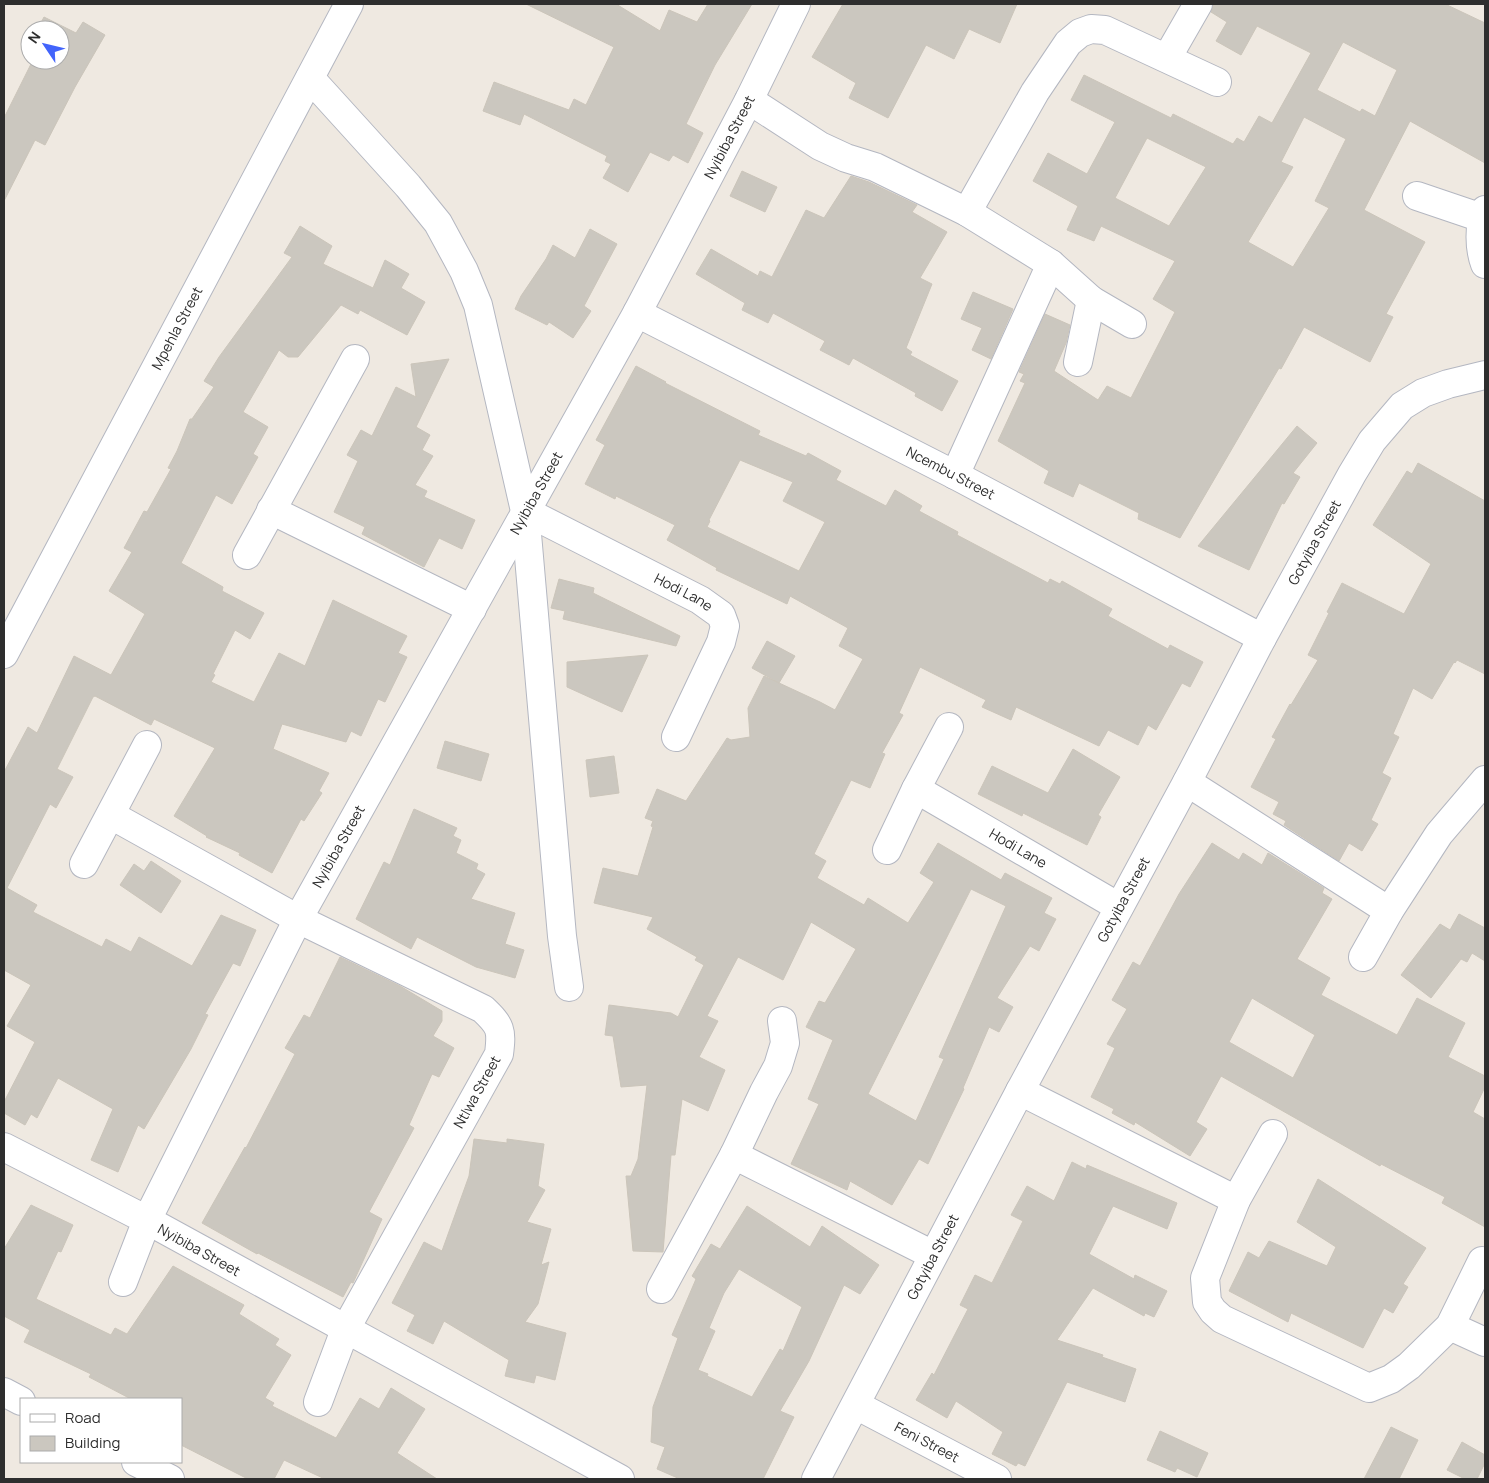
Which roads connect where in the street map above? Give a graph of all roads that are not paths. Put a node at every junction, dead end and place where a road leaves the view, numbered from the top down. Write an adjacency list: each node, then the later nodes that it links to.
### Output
1 (349, 4): 5 (street, Mpehla Street)
2 (796, 4): 7 (street, Nyibiba Street)
3 (1198, 4): 4 (street)
4 (1167, 58): 6 (street); 9 (street)
5 (310, 78): 21 (street); 25 (street, Mpehla Street)
6 (1217, 82)
7 (749, 100): 9 (street); 14 (street, Nyibiba Street)
8 (1417, 196): 10 (street)
9 (967, 212): 11 (street)
10 (1484, 214): 12 (street)
11 (1051, 264): 13 (street); 19 (street)
12 (1485, 264)
13 (1091, 300): 15 (street); 17 (street)
14 (637, 313): 19 (street, Ncembu Street); 21 (street, Nyibiba Street)
15 (1132, 324)
16 (355, 359): 20 (street)
17 (1078, 362)
18 (1485, 376): 24 (street, Gotyiba Street)
19 (955, 475): 24 (street, Ncembu Street)
20 (271, 510): 22 (street); 23 (street)
21 (526, 511): 23 (street, Nyibiba Street); 27 (street, Hodi Lane); 39 (street)
22 (248, 555)
23 (472, 608): 37 (street, Nyibiba Street)
24 (1262, 638): 30 (street, Gotyiba Street)
25 (4, 654)
26 (949, 726): 31 (street)
27 (676, 737)
28 (147, 745): 32 (street)
29 (1485, 780): 36 (street)
30 (1187, 782): 35 (street, Gotyiba Street); 36 (street)
31 (916, 789): 33 (street); 35 (street, Hodi Lane)
32 (110, 815): 34 (street); 37 (street, Ntlwa Street)
33 (887, 850)
34 (84, 864)
35 (1119, 907): 41 (street, Gotyiba Street)
36 (1388, 911): 38 (street)
37 (298, 919): 46 (street, Nyibiba Street); 52 (street, Ntlwa Street)
38 (1363, 957)
39 (569, 987)
40 (782, 1021): 44 (street)
41 (1020, 1091): 45 (street); 47 (street, Gotyiba Street)
42 (1273, 1134): 45 (street)
43 (4, 1147): 46 (street)
44 (734, 1155): 47 (street); 50 (street)
45 (1236, 1200): 51 (street)
46 (147, 1220): 49 (street); 52 (street, Nyibiba Street)
47 (933, 1255): 57 (street, Gotyiba Street)
48 (1482, 1261): 51 (street)
49 (123, 1282)
50 (662, 1289)
51 (1450, 1326): 53 (street)
52 (345, 1330): 56 (street, Ntlwa Street); 60 (street, Nyibiba Street)
53 (1485, 1342)
54 (4, 1392): 55 (street)
55 (20, 1400)
56 (318, 1402)
57 (856, 1405): 61 (street, Gotyiba Street); 62 (street, Feni Street)
58 (138, 1463): 59 (street)
59 (170, 1479)
60 (620, 1479)
61 (816, 1479)
62 (997, 1479)

